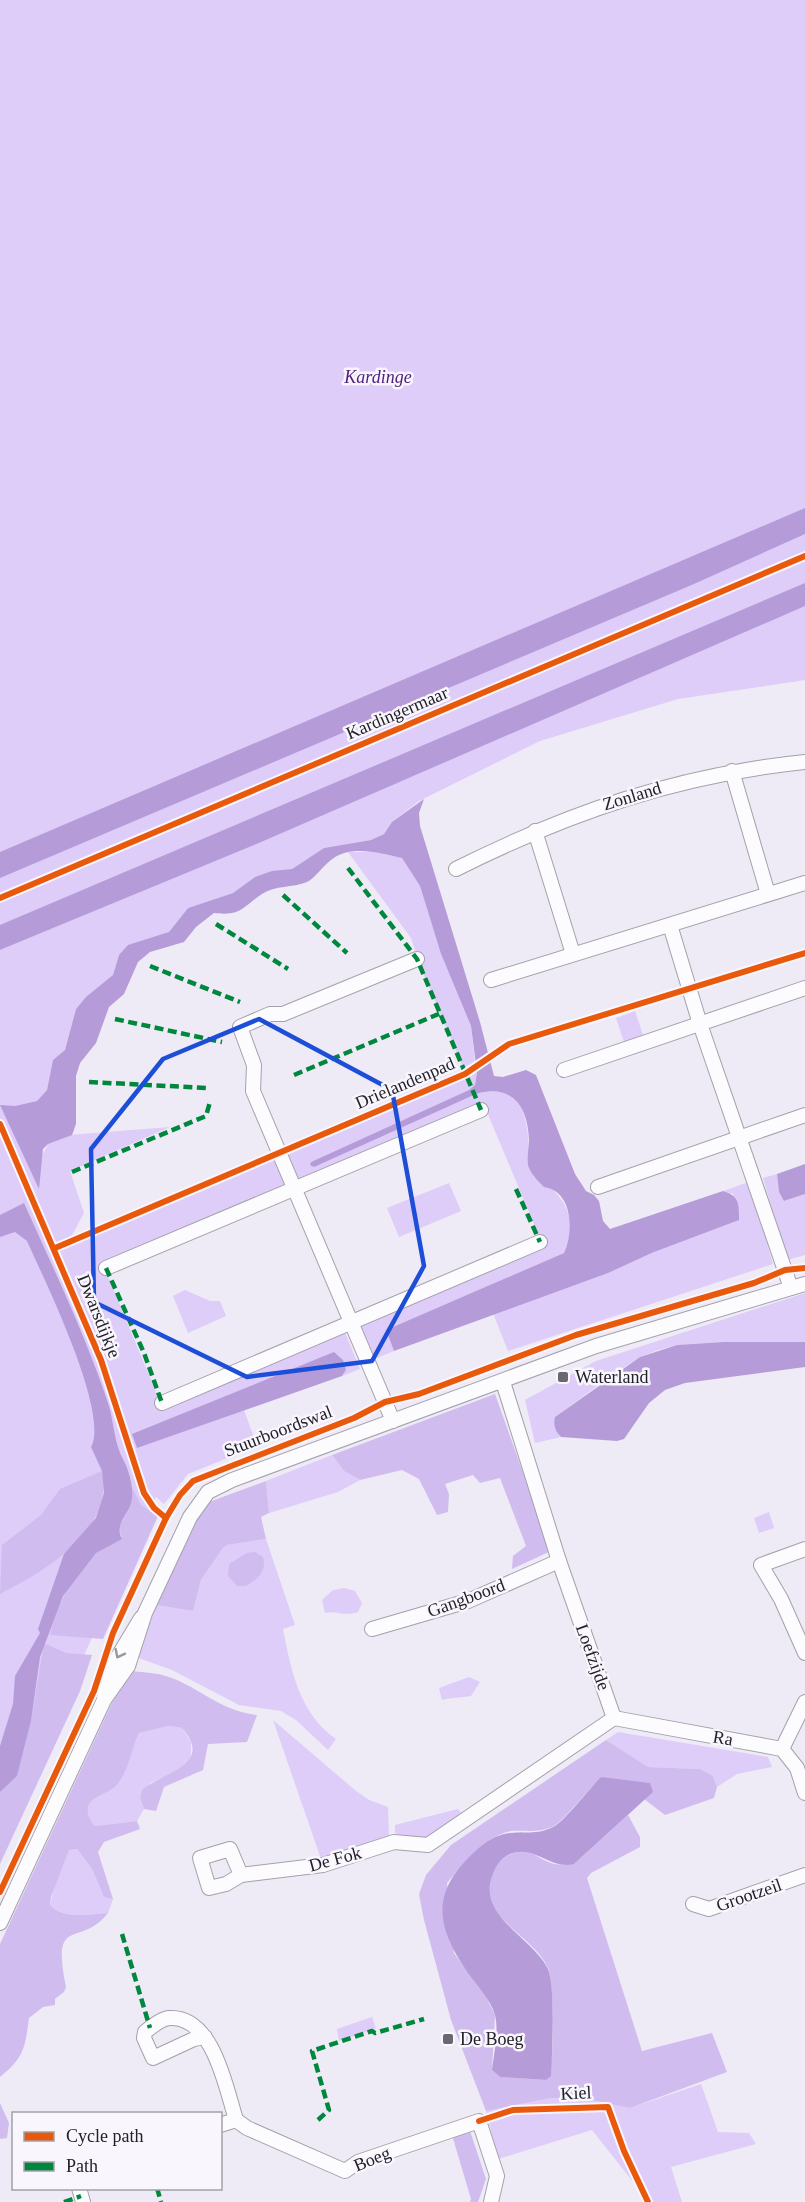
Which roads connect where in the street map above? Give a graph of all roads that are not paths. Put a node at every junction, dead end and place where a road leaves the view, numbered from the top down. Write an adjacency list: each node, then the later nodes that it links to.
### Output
1 (805, 762): 2 (street, Zonland)
2 (732, 771): 3 (street, Zonland); 6 (street)
3 (535, 831): 4 (street, Zonland); 8 (street)
4 (456, 869)
5 (805, 883): 6 (street)
6 (768, 894): 7 (street)
7 (670, 925): 8 (street); 12 (street)
8 (573, 954): 10 (street)
9 (417, 959): 18 (street)
10 (491, 980)
11 (805, 988): 12 (street)
12 (700, 1024): 13 (street); 16 (street)
13 (564, 1070)
14 (480, 1110): 18 (street)
15 (805, 1115): 16 (street)
16 (741, 1138): 17 (street); 21 (street)
17 (598, 1187)
18 (294, 1189): 20 (street); 22 (street)
19 (540, 1242): 22 (street)
20 (106, 1268)
21 (798, 1286): 23 (street, Stuurboordswal)
22 (351, 1323): 24 (street); 25 (street)
23 (503, 1382): 25 (street, Stuurboordswal); 27 (street, Loefzijde)
24 (162, 1403)
25 (393, 1421): 37 (street, Stuurboordswal)
26 (805, 1549): 29 (street)
27 (559, 1561): 28 (street, Gangboord); 31 (street, Loefzijde)
28 (372, 1629)
29 (805, 1653)
30 (805, 1702): 32 (street)
31 (614, 1718): 32 (street, Ra); 34 (street, De Fok)
32 (782, 1749): 33 (street)
33 (805, 1793)
34 (241, 1875)
35 (805, 1875): 36 (street, Grootzeil)
36 (693, 1904)
37 (0, 1923)
38 (205, 2037): 39 (street)
39 (236, 2120): 40 (street); 41 (street, Boeg)
40 (222, 2125)
41 (491, 2202)

